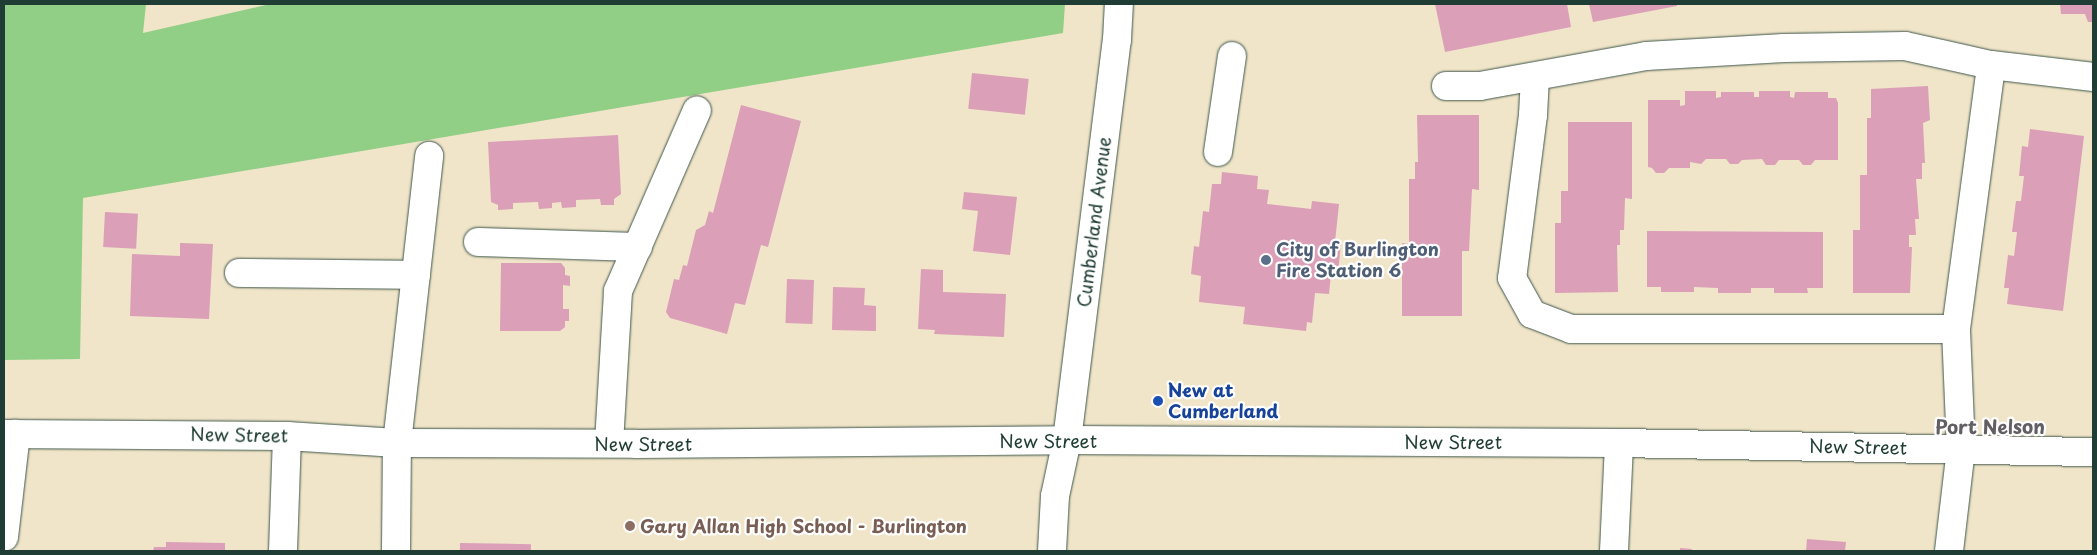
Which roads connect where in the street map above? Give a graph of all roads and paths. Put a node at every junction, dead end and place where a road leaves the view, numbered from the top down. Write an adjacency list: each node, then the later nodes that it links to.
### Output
1 (1119, 4): 17 (main road, Cumberland Avenue)
2 (1232, 56): 8 (main road)
3 (1991, 65): 4 (main road); 5 (main road); 14 (main road)
4 (1535, 77): 6 (main road); 14 (main road)
5 (2093, 77)
6 (1446, 86)
7 (698, 110): 11 (main road)
8 (1218, 152)
9 (429, 156): 13 (main road)
10 (478, 242): 11 (main road)
11 (638, 247): 19 (main road)
12 (239, 273): 13 (main road)
13 (416, 275): 18 (main road)
14 (1956, 329): 21 (main road)
15 (10, 434): 16 (main road, New Street); 23 (main road)
16 (287, 436): 18 (main road, New Street); 24 (main road)
17 (1067, 440): 19 (main road, New Street); 20 (main road, New Street); 26 (main road, Cumberland Avenue)
18 (397, 442): 19 (main road, New Street); 25 (main road)
19 (609, 443)
20 (1619, 443): 21 (main road, New Street); 27 (main road)
21 (1961, 449): 22 (main road, New Street); 28 (main road)
22 (2093, 452)
23 (4, 537)
24 (283, 551)
25 (396, 551)
26 (1052, 551)
27 (1614, 551)
28 (1948, 551)

